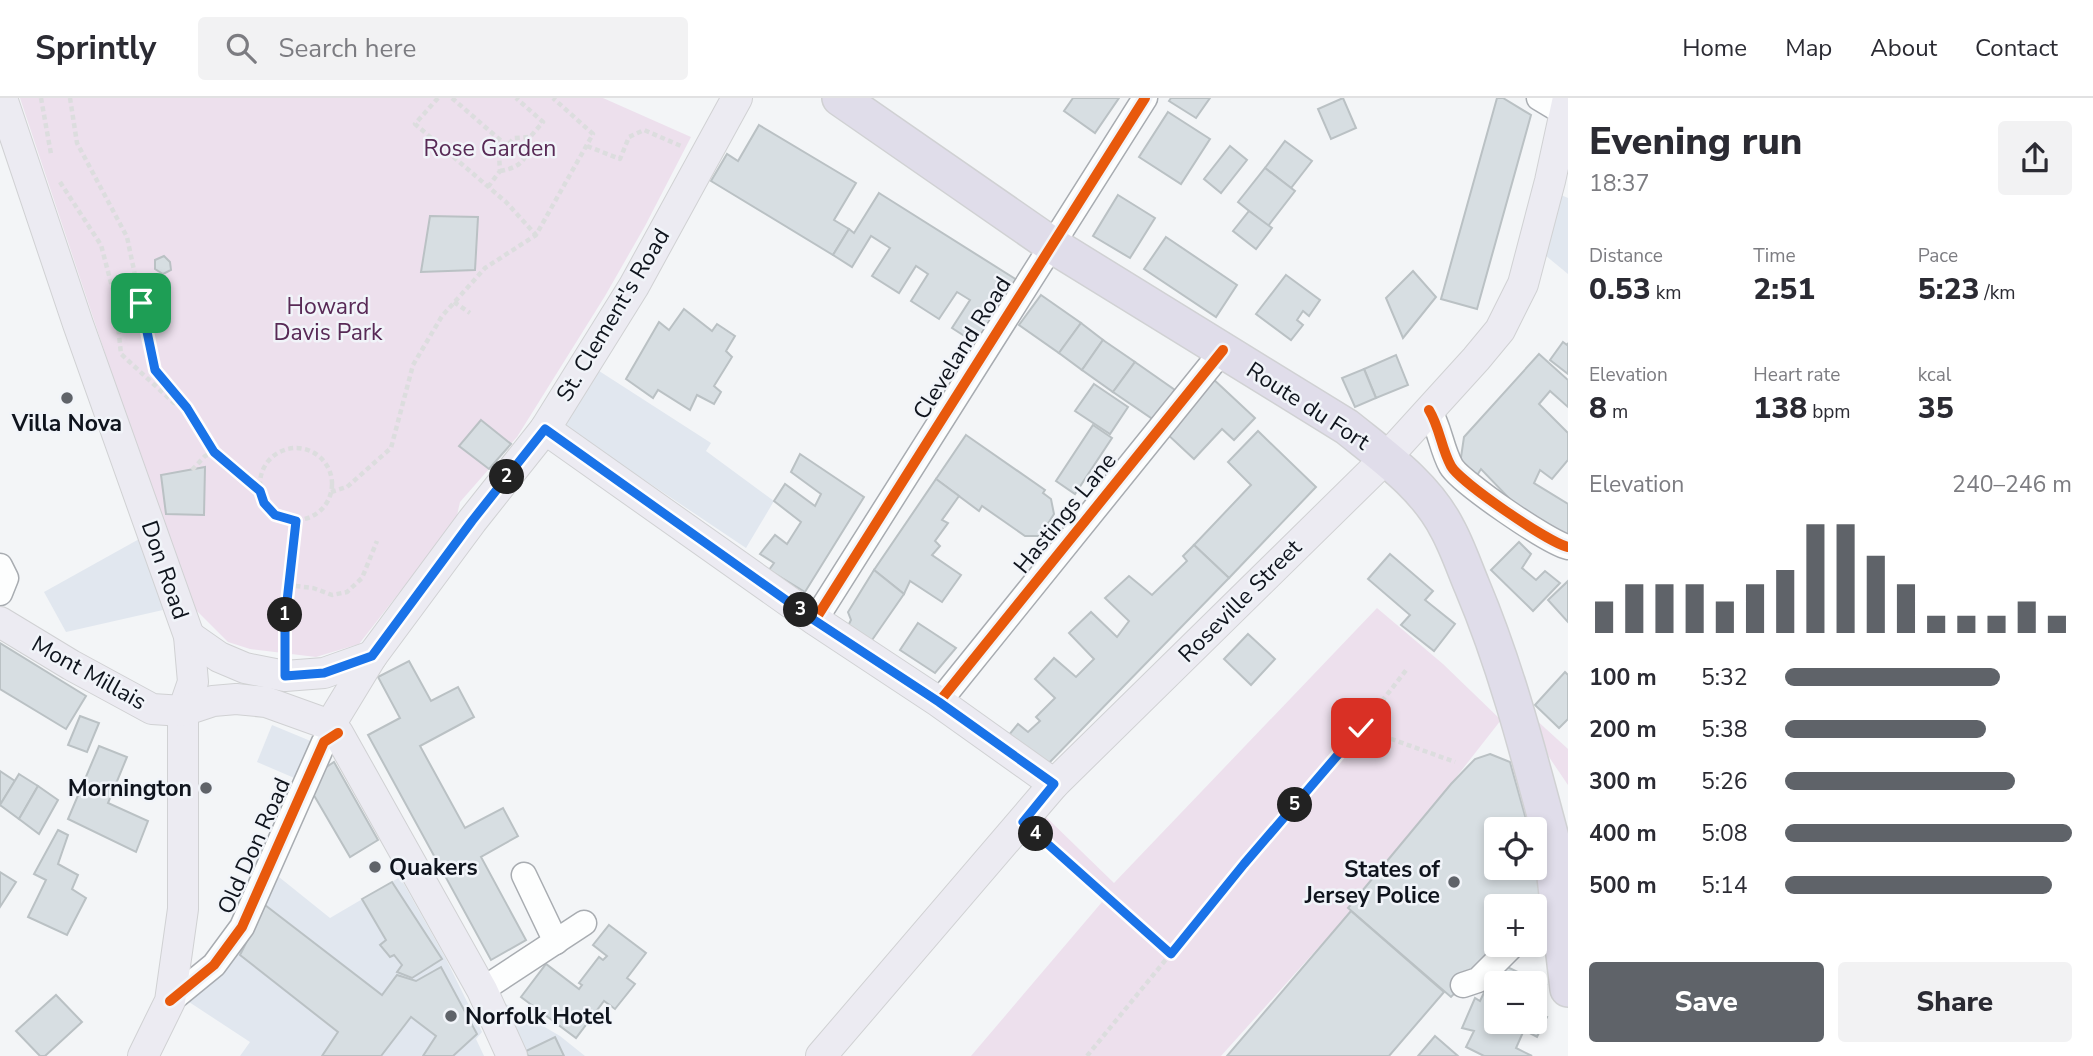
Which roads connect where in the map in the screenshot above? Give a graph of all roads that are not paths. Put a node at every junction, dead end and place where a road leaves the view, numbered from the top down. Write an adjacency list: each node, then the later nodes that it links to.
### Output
1 (2, 98): 7 (main road, Don Road)
2 (737, 98): 12 (main road, St. Clement's Road)
3 (839, 98): 9 (highway, Route du Fort)
4 (1145, 98): 9 (street, Cleveland Road)
5 (1539, 98): 6 (street)
6 (1566, 106): 8 (main road, Roseville Street)
7 (9, 147): 19 (main road, Don Road)
8 (1559, 184): 11 (main road, Roseville Street)
9 (1052, 246): 10 (highway, Route du Fort); 17 (street, Cleveland Road)
10 (1223, 350): 13 (highway, Route du Fort); 21 (street, Hastings Lane)
11 (1429, 410): 13 (main road, Roseville Street); 14 (street)
12 (545, 429): 17 (main road); 20 (main road, St. Clement's Road)
13 (1385, 458): 24 (main road, Roseville Street); 26 (highway, Route du Fort)
14 (1568, 547)
15 (0, 566): 16 (street)
16 (0, 593)
17 (814, 620): 21 (main road)
18 (0, 622): 22 (main road, Mont Millais)
19 (189, 636): 20 (main road); 22 (main road, Don Road)
20 (372, 656): 23 (main road, St. Clement's Road)
21 (939, 702): 24 (main road)
22 (183, 711): 23 (main road); 34 (main road, Don Road)
23 (334, 729): 33 (main road); 34 (street, Old Don Road)
24 (1054, 784): 37 (main road, Roseville Street)
25 (524, 875): 29 (street)
26 (1563, 898): 27 (street); 32 (highway, Route du Fort)
27 (1547, 911)
28 (584, 923): 29 (street)
29 (556, 942): 33 (street)
30 (1501, 957): 31 (street)
31 (1463, 985)
32 (1568, 989)
33 (482, 990): 36 (main road)
34 (170, 1001): 35 (main road, Don Road)
35 (143, 1056)
36 (512, 1056)
37 (821, 1056)

